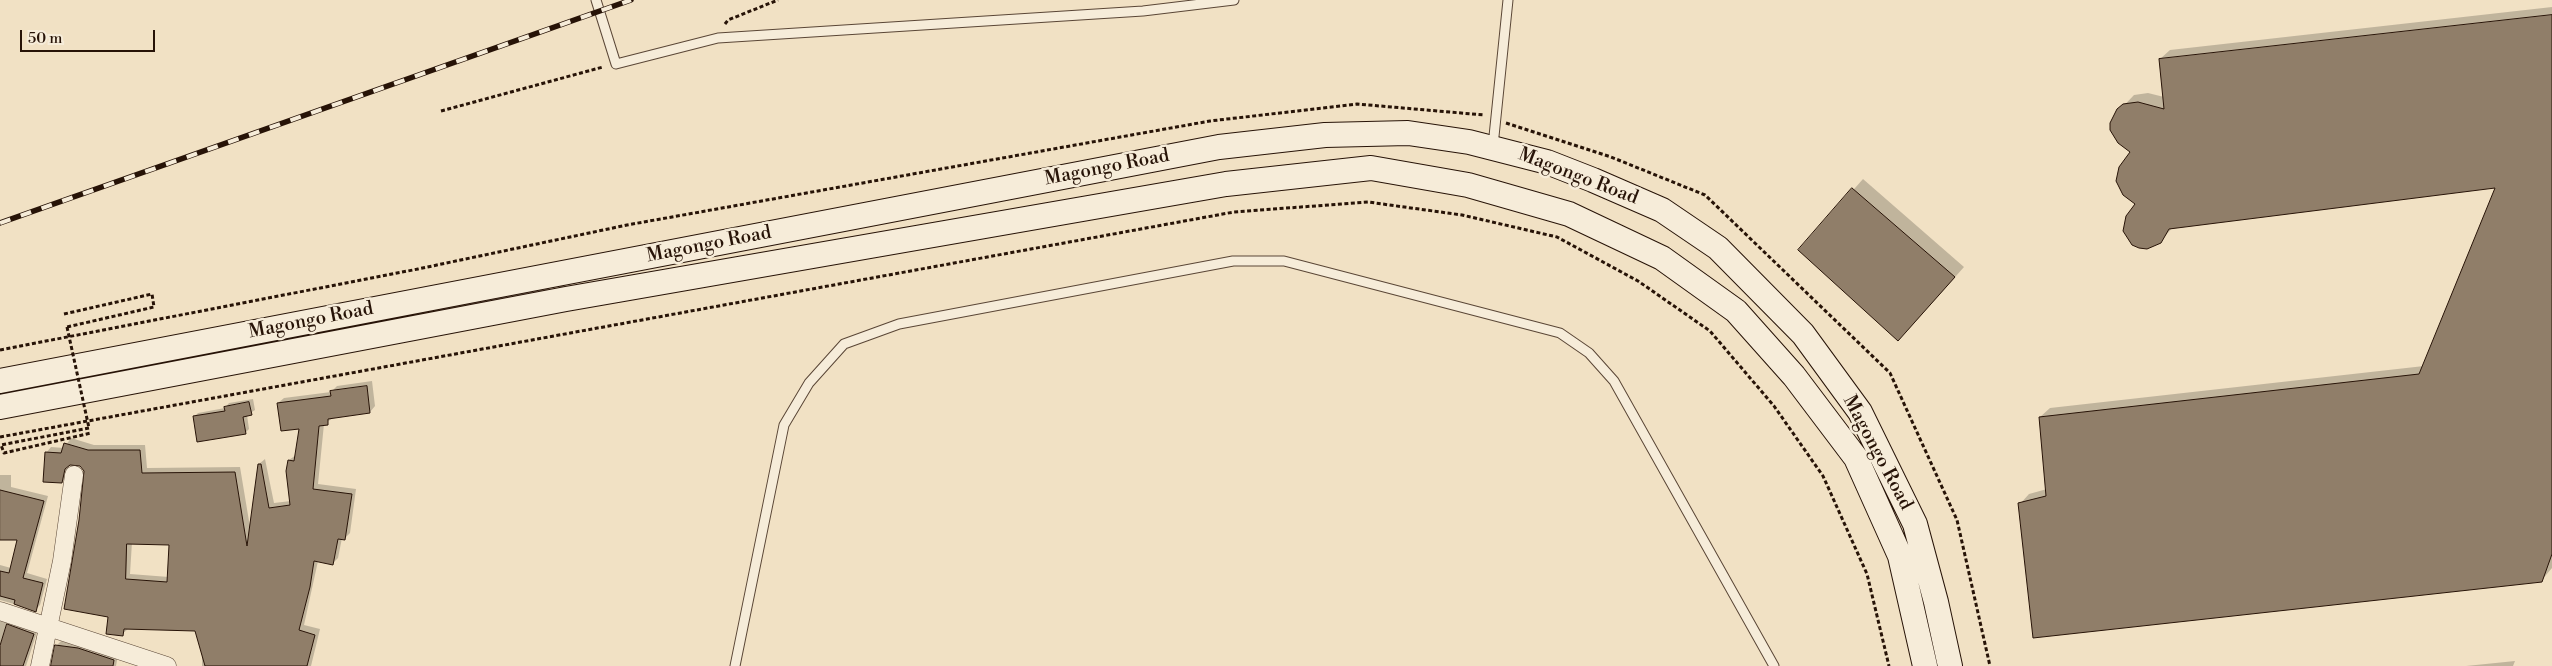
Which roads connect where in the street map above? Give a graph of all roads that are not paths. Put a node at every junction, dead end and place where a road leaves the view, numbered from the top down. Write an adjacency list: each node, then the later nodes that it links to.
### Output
1 (596, 0): 2 (lane)
2 (1234, 0)
3 (1508, 0): 5 (lane)
4 (1219, 146): 5 (main road, Magongo Road); 6 (main road); 7 (main road, Magongo Road)
5 (1493, 148): 17 (main road, Magongo Road)
6 (1226, 184): 8 (main road, Magongo Road); 16 (main road, Magongo Road)
7 (0, 381)
8 (0, 406)
9 (74, 475): 11 (street)
10 (0, 612): 11 (street)
11 (48, 626): 12 (street); 13 (street)
12 (40, 666)
13 (167, 666)
14 (735, 666): 15 (lane)
15 (1774, 666)
16 (1925, 666)
17 (1950, 666)

